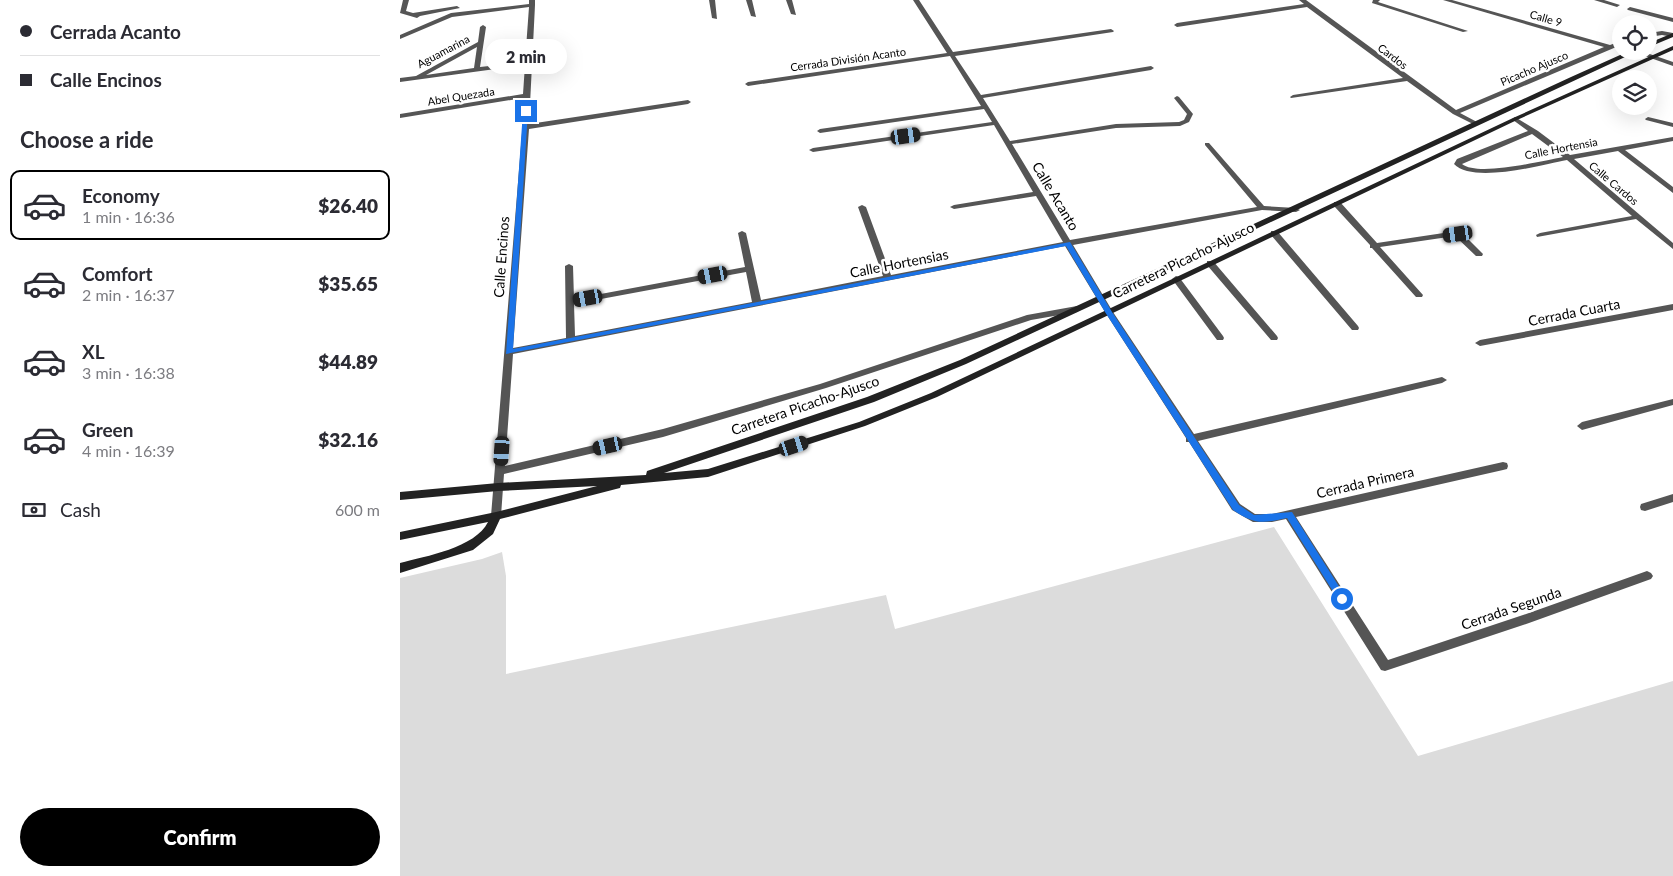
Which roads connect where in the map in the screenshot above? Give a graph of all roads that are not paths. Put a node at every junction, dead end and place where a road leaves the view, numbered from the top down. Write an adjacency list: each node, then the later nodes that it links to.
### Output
1 (406, 0): 17 (street)
2 (455, 0): 18 (street)
3 (523, 0): 12 (street)
4 (712, 0): 22 (street)
5 (749, 0): 21 (street)
6 (789, 0): 20 (street)
7 (916, 0): 36 (street, Calle Acanto)
8 (1302, 0): 14 (street, Cardos)
9 (1446, 0): 34 (street, Calle 9)
10 (1597, 0): 15 (street)
11 (1373, 1): 28 (street)
12 (508, 3): 13 (street); 18 (street)
13 (532, 3): 41 (street, Calle Encinos)
14 (1308, 5): 25 (street); 46 (street, Cardos)
15 (1617, 5)
16 (1630, 9): 23 (street)
17 (401, 11): 19 (street)
18 (452, 12): 19 (street); 24 (street)
19 (412, 14): 24 (street)
20 (794, 14)
21 (754, 16)
22 (715, 18)
23 (1673, 20)
24 (435, 21): 31 (street)
25 (1177, 25)
26 (483, 27): 32 (street)
27 (1110, 31): 36 (street, Cerrada División Acanto)
28 (1465, 32)
29 (1657, 34): 30 (street)
30 (1673, 35): 33 (main road)
31 (400, 37)
32 (482, 42): 44 (street); 45 (street, Aguamarina)
33 (1657, 42)
34 (1610, 47): 55 (street, Picacho Ajusco)
35 (1673, 48): 37 (main road, Carretera Picacho-Ajusco)
36 (952, 55): 48 (street, Cerrada División Acanto); 50 (street, Calle Acanto)
37 (1657, 56)
38 (1657, 59): 42 (street)
39 (1614, 60): 60 (main road, Carretera Picacho-Ajusco)
40 (1648, 60): 57 (main road, Carretera Picacho-Ajusco)
41 (528, 63): 44 (street); 49 (street, Calle Encinos)
42 (1673, 64)
43 (1151, 68): 50 (street)
44 (477, 70): 45 (street)
45 (413, 78): 47 (street)
46 (1408, 79): 51 (street); 55 (street, Cardos)
47 (400, 80)
48 (748, 84)
49 (526, 95): 56 (street, Abel Quezada); 62 (street, Calle Encinos)
50 (980, 97): 54 (street, Calle Acanto)
51 (1293, 97)
52 (1177, 98): 66 (street)
53 (688, 102): 62 (street)
54 (986, 107): 59 (street, Calle Acanto); 63 (street)
55 (1455, 113): 60 (street, Cardos)
56 (400, 116)
57 (1515, 119): 64 (street, Calle Cardos); 73 (main road, Carretera Picacho-Ajusco)
58 (1648, 119): 61 (street)
59 (996, 123): 66 (street, Calle Acanto); 69 (street)
60 (1475, 123): 77 (main road, Carretera Picacho-Ajusco)
61 (1673, 125)
62 (526, 127): 103 (street, Calle Encinos)
63 (820, 131)
64 (1533, 131): 70 (street, Calle Cardos); 70 (street, Calle Hortensia)
65 (1673, 139): 68 (street, Calle Hortensia)
66 (1008, 143): 72 (street, Calle Acanto)
67 (1207, 144): 76 (street)
68 (1618, 148): 70 (street, Calle Hortensia); 71 (street)
69 (813, 150)
70 (1568, 158): 78 (street, Calle Cardos)
71 (1673, 191)
72 (1038, 193): 75 (street); 82 (street, Calle Acanto)
73 (1337, 204): 80 (main road, Carretera Picacho-Ajusco); 83 (street)
74 (862, 207): 89 (street)
75 (954, 208)
76 (1262, 208): 77 (street, Calle Hortensias); 82 (street, Calle Hortensias)
77 (1296, 210): 92 (main road, Carretera Picacho-Ajusco)
78 (1636, 217): 81 (street); 84 (street, Calle Cardos)
79 (742, 233): 88 (street)
80 (1274, 233): 86 (main road, Carretera Picacho-Ajusco); 98 (street)
81 (1540, 235)
82 (1068, 243): 89 (street, Calle Hortensias); 92 (street, Calle Acanto)
83 (1373, 246): 85 (street); 91 (street)
84 (1673, 247)
85 (1479, 254)
86 (1210, 263): 90 (main road, Carretera Picacho-Ajusco); 100 (street)
87 (570, 266): 93 (street)
88 (748, 269): 93 (street); 94 (street)
89 (888, 279): 94 (street, Calle Hortensias)
90 (1176, 279): 97 (main road, Carretera Picacho-Ajusco); 99 (street)
91 (1419, 295)
92 (1101, 299): 96 (main road, Carretera Picacho-Ajusco); 97 (street, Calle Acanto)
93 (570, 302): 101 (street)
94 (757, 304): 101 (street, Calle Hortensias)
95 (1673, 307): 102 (street, Cerrada Cuarta)
96 (1080, 308): 109 (street); 110 (main road, Carretera Picacho-Ajusco)
97 (1108, 312): 107 (street, Calle Acanto); 110 (main road, Carretera Picacho-Ajusco)
98 (1355, 328)
99 (1220, 338)
100 (1274, 338)
101 (571, 341): 103 (street, Calle Hortensias)
102 (1480, 343)
103 (509, 352): 109 (street, Calle Encinos)
104 (1442, 380): 107 (street)
105 (1673, 402): 106 (street)
106 (1582, 426)
107 (1190, 439): 114 (street, Calle Acanto)
108 (1503, 466): 116 (street, Cerrada Primera)
109 (500, 471): 111 (street, Calle Encinos)
110 (636, 480): 111 (main road); 117 (main road, Carretera Picacho-Ajusco)
111 (498, 487): 112 (main road); 117 (street, Calle Encinos)
112 (400, 496)
113 (1673, 498): 115 (street)
114 (1236, 507): 116 (street, Cerrada Primera)
115 (1645, 507)
116 (1289, 514): 120 (street, Cerrada Segunda)
117 (496, 516): 118 (main road, Carretera Picacho-Ajusco); 119 (main road)
118 (400, 536)
119 (400, 568)
120 (1646, 576)

